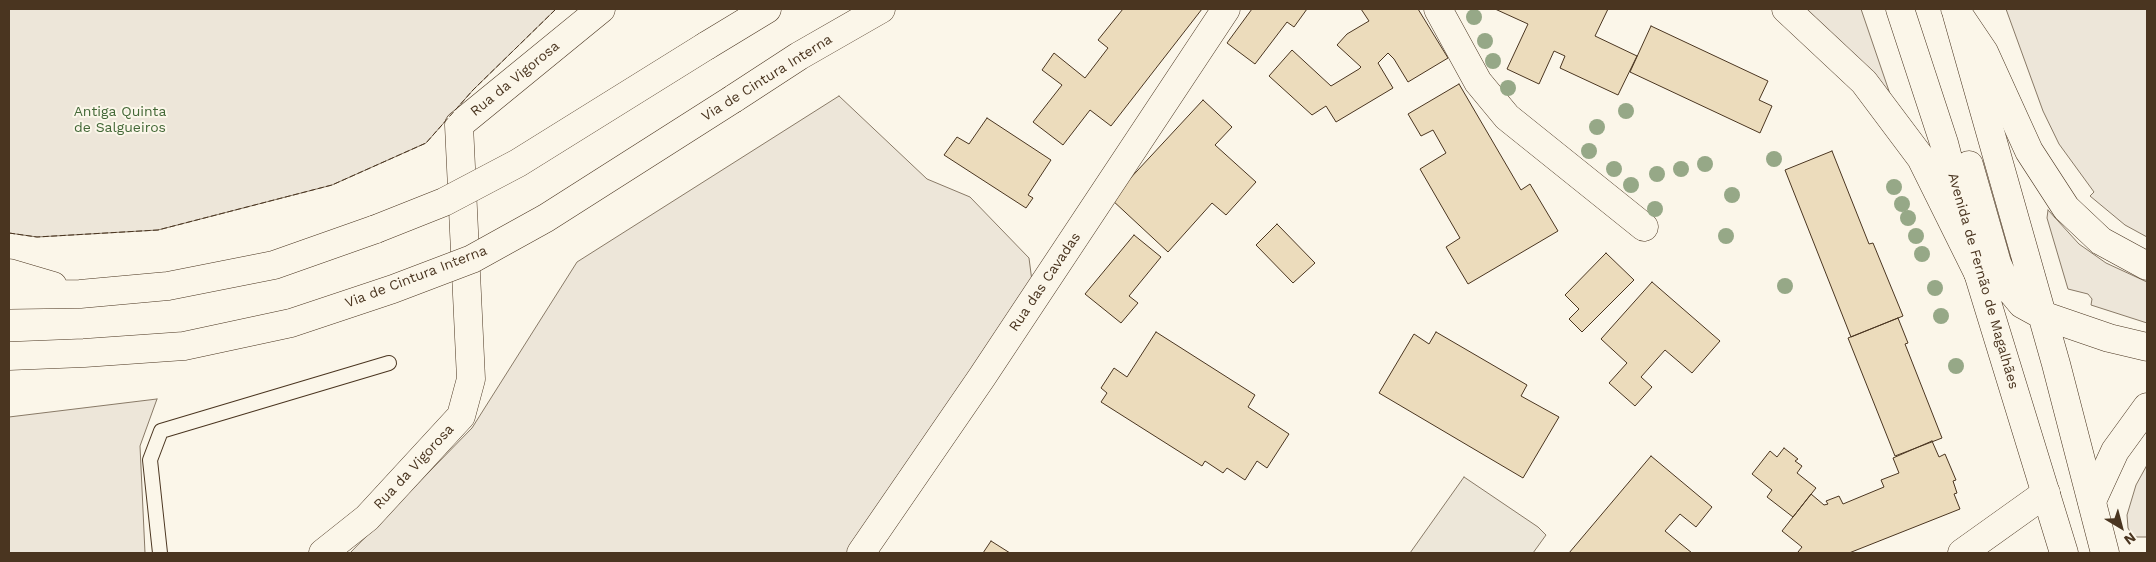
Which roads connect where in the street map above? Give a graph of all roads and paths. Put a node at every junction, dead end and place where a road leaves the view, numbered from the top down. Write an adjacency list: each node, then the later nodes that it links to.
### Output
1 (600, 9): 24 (main road, Rua da Vigorosa)
2 (767, 9): 14 (main road, bridge)
3 (881, 9): 18 (main road, Via de Cintura Interna, bridge)
4 (1226, 9): 25 (main road, Rua das Cavadas)
5 (1438, 9): 10 (main road)
6 (1786, 9): 12 (main road)
7 (1900, 9): 9 (main road, Avenida de Fernão de Magalhães)
8 (1955, 9): 11 (main road); 16 (main road)
9 (1944, 143): 12 (main road, Avenida de Fernão de Magalhães); 16 (main road)
10 (1644, 227)
11 (2147, 266)
12 (1978, 272): 21 (main road, Avenida de Fernão de Magalhães)
13 (9, 273): 14 (main road)
14 (80, 294): 15 (main road)
15 (9, 295)
16 (2042, 315): 17 (main road); 22 (main road)
17 (2147, 347)
18 (9, 356)
19 (390, 363): 23 (lane)
20 (2147, 407): 22 (main road)
21 (2046, 493): 26 (main road); 27 (main road, Avenida de Fernão de Magalhães)
22 (2092, 501): 28 (main road)
23 (160, 553)
24 (323, 553)
25 (861, 553)
26 (1962, 553)
27 (2064, 553)
28 (2105, 553)

